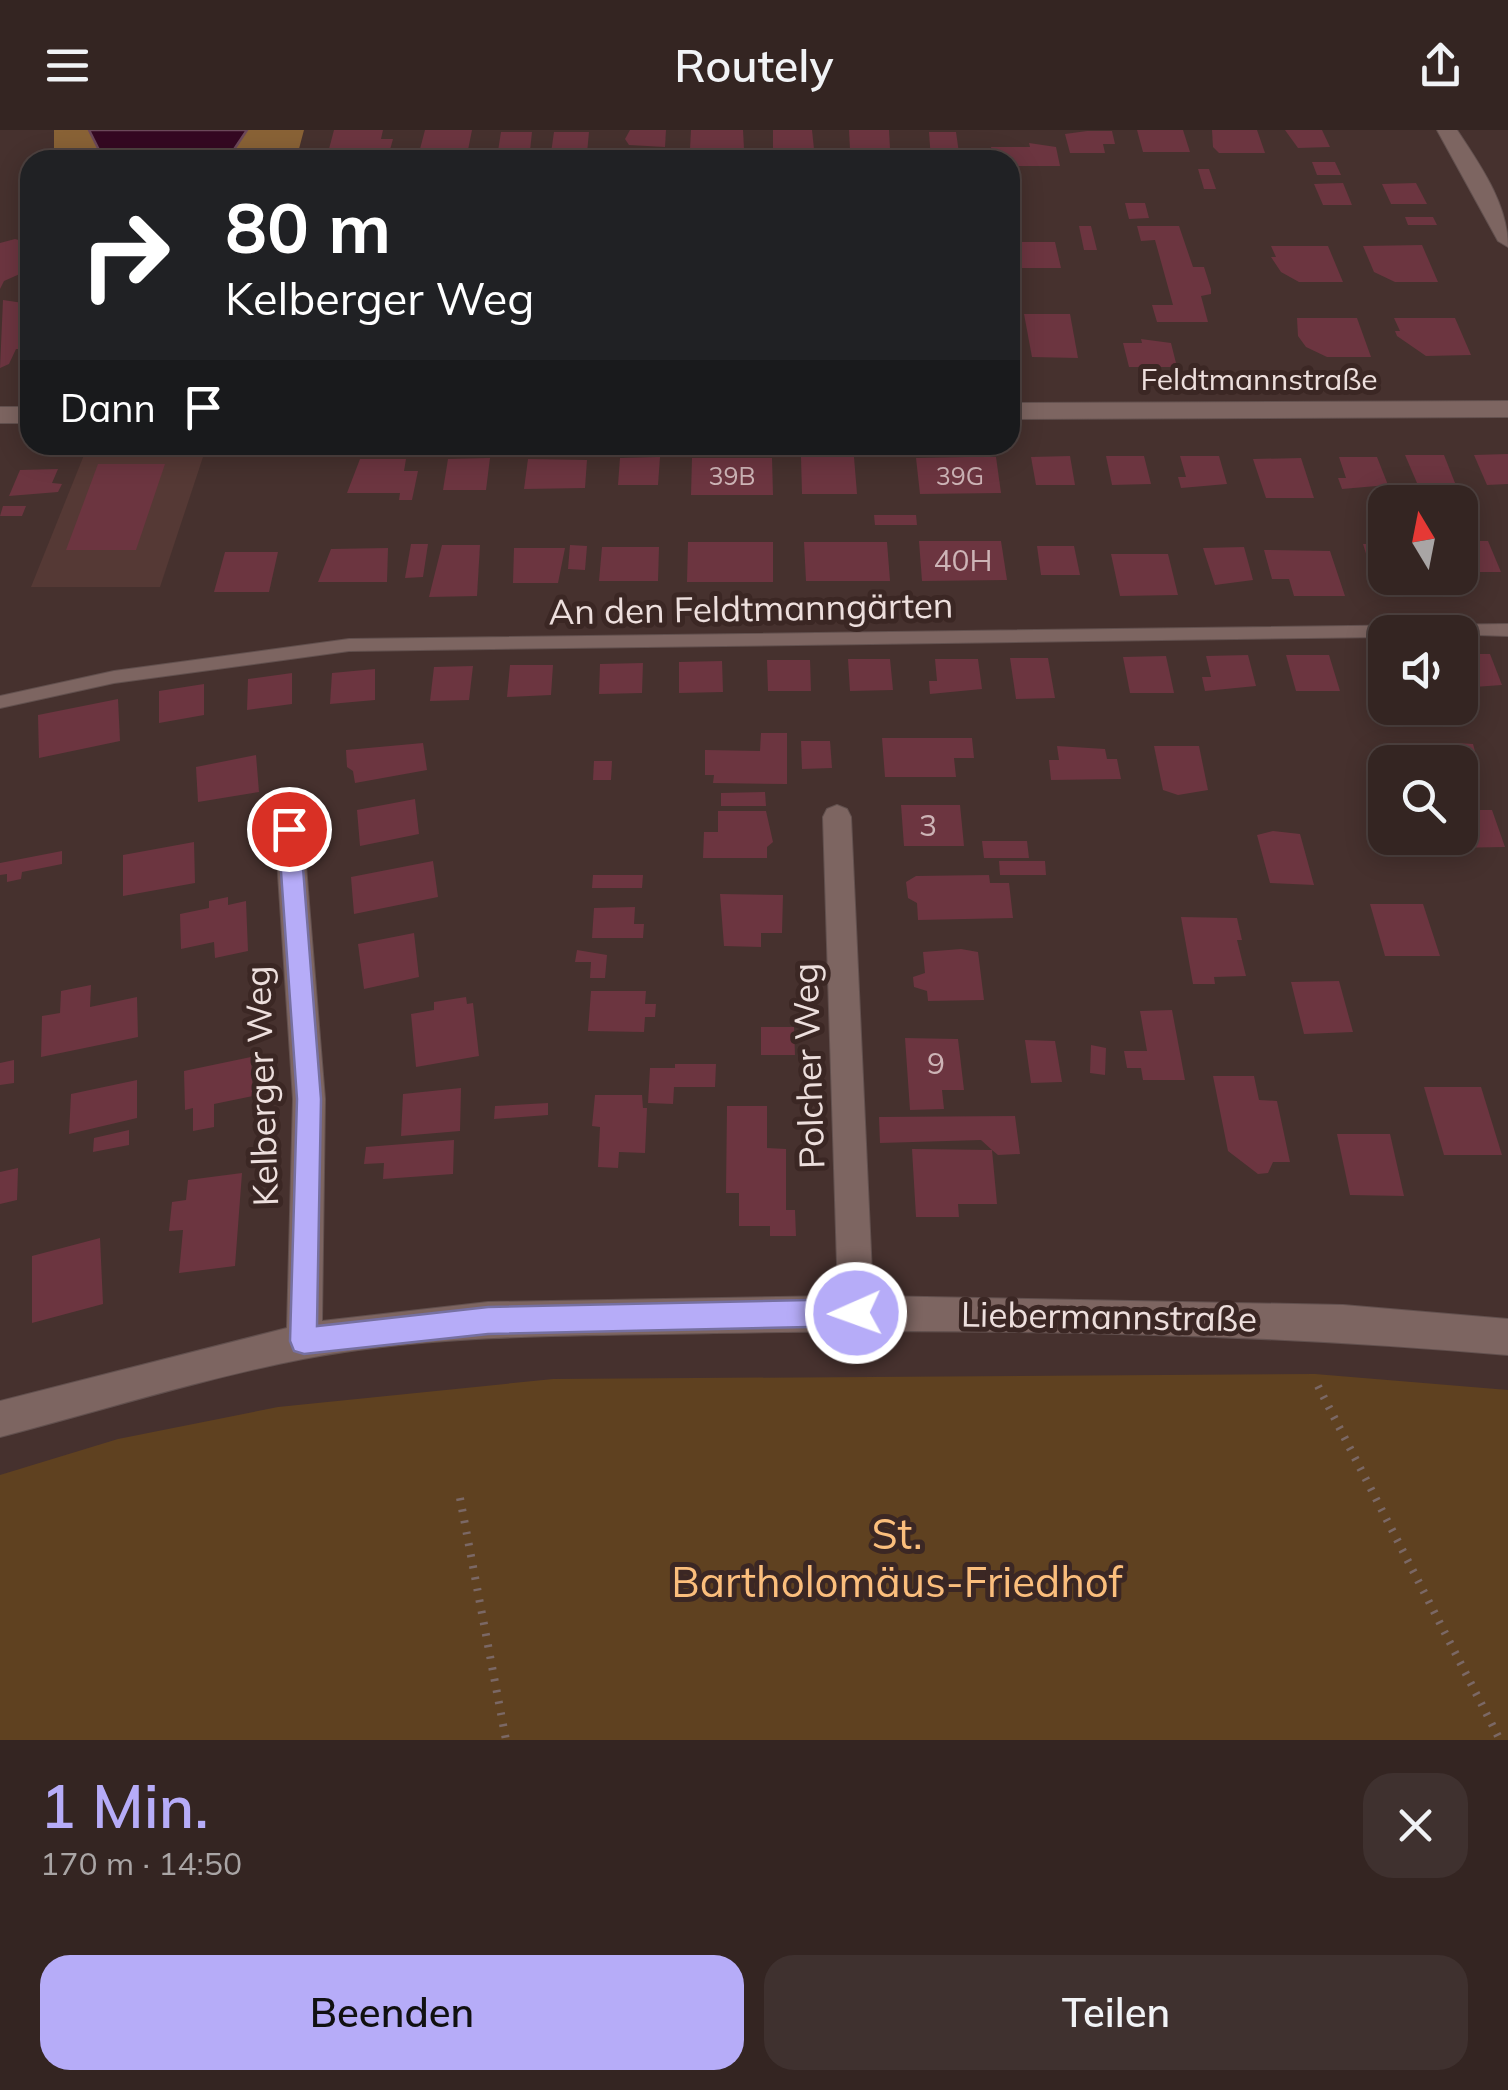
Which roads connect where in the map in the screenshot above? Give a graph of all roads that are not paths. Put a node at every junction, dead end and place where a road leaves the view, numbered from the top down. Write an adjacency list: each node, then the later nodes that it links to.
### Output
1 (1446, 130): 2 (street)
2 (1508, 240)
3 (1508, 409): 4 (street, Feldtmannstraße)
4 (1020, 411)
5 (1508, 630): 6 (lane, An den Feldtmanngärten)
6 (0, 702)
7 (836, 816): 9 (street, Polcher Weg)
8 (289, 829): 11 (street, Kelberger Weg)
9 (856, 1313): 10 (street, Liebermannstraße); 11 (street, Liebermannstraße)
10 (1508, 1337)
11 (304, 1341): 12 (street, Liebermannstraße)
12 (0, 1419)

